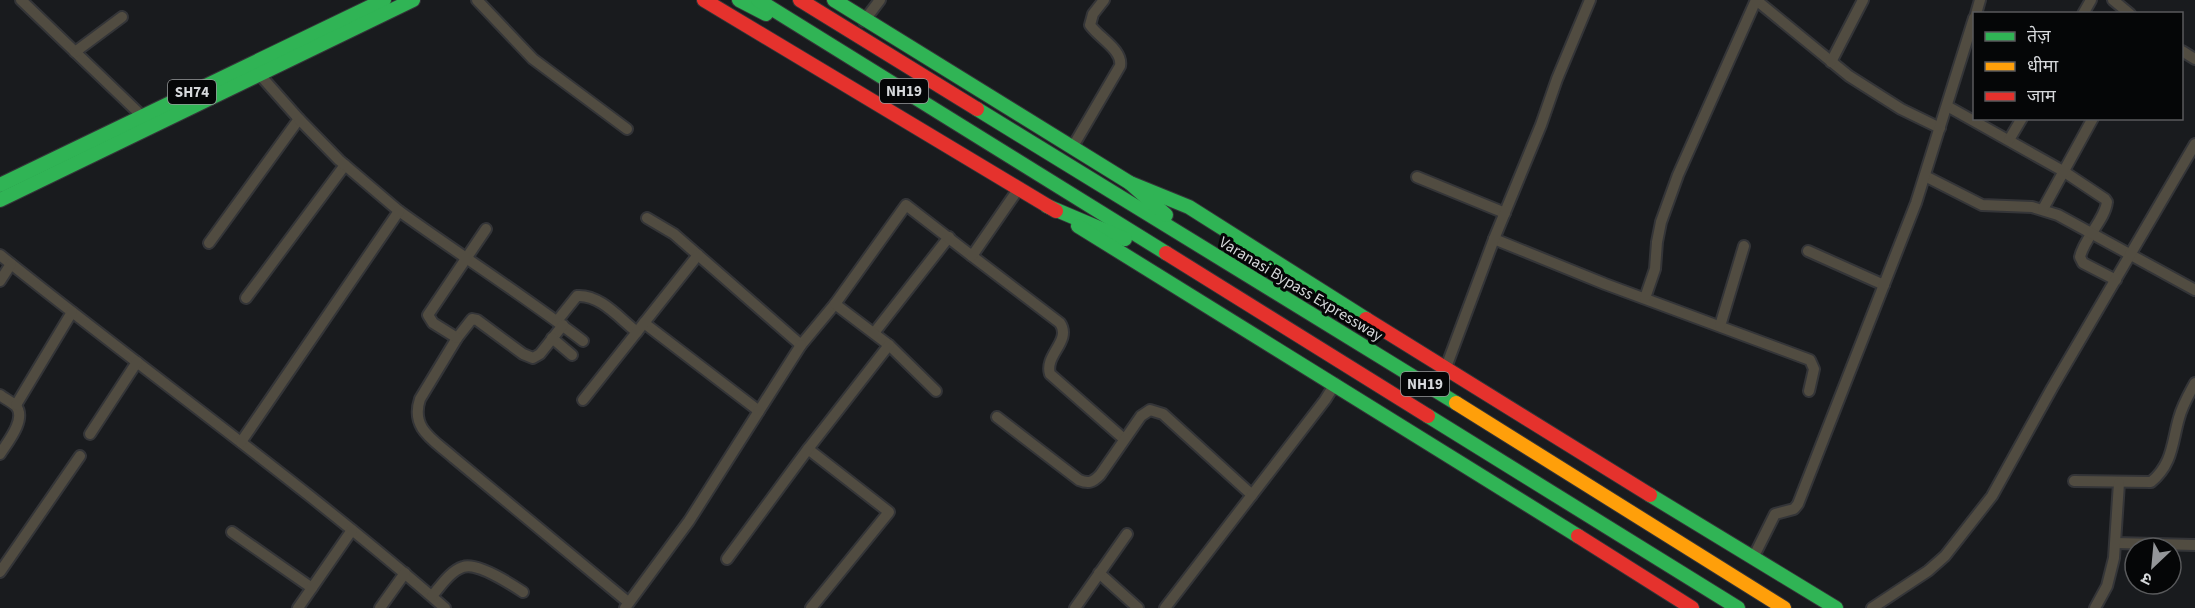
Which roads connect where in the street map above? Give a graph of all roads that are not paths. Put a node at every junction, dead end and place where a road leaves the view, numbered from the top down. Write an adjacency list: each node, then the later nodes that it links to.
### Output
1 (384, 0): 25 (main road, SH74)
2 (414, 0): 23 (main road, SH74)
3 (477, 0): 30 (street)
4 (704, 0): 40 (main road)
5 (739, 0): 20 (main road)
6 (758, 0): 20 (main road, NH19)
7 (800, 0): 53 (main road, Varanasi Bypass Expressway / NH19)
8 (834, 0): 18 (main road)
9 (880, 0): 18 (street)
10 (1104, 0): 33 (street)
11 (1590, 0): 45 (street)
12 (1756, 0): 22 (street); 67 (street)
13 (1863, 0): 22 (street)
14 (2113, 0): 16 (street)
15 (29, 3): 21 (street)
16 (2128, 12)
17 (122, 17): 21 (street)
18 (864, 21): 33 (main road)
19 (1973, 22): 24 (street)
20 (831, 46): 61 (main road, NH19)
21 (75, 52): 25 (street)
22 (1831, 62): 29 (street)
23 (260, 75): 26 (street); 41 (main road, SH74)
24 (1947, 106): 29 (street); 31 (street)
25 (142, 116): 39 (main road, SH74)
26 (299, 119): 34 (street); 51 (street)
27 (2021, 120): 31 (street)
28 (2092, 120): 35 (street)
29 (1940, 128): 36 (street)
30 (627, 129)
31 (2009, 140): 35 (street)
32 (2195, 144): 55 (street)
33 (1072, 148): 38 (main road)
34 (345, 165): 44 (street); 66 (street)
35 (2063, 171): 43 (street); 48 (street)
36 (1925, 176): 43 (street); 64 (street)
37 (1417, 177): 45 (street)
38 (1130, 183): 53 (main road); 81 (main road)
39 (0, 185)
40 (1018, 188): 42 (main road); 58 (street)
41 (0, 200)
42 (1047, 206): 61 (main road); 83 (main road)
43 (2043, 209): 48 (street)
44 (399, 212): 59 (street); 93 (street)
45 (1505, 213): 50 (street)
46 (646, 218): 57 (street)
47 (486, 229): 59 (street)
48 (2091, 232): 55 (street); 62 (street)
49 (949, 237): 58 (street); 68 (street); 73 (street)
50 (1494, 239): 67 (street); 81 (street)
51 (209, 243)
52 (1744, 246): 72 (street)
53 (1205, 249): 123 (main road, Varanasi Bypass Expressway / NH19)
54 (1808, 251): 64 (street)
55 (2131, 254): 62 (street); 65 (street)
56 (0, 255): 60 (street)
57 (698, 255): 71 (street); 77 (street)
58 (972, 256): 92 (street)
59 (466, 260): 70 (street); 74 (street)
60 (11, 264): 63 (street); 69 (street)
61 (1203, 276): 122 (main road, NH19)
62 (2116, 280): 125 (street)
63 (0, 281)
64 (1884, 285): 105 (street)
65 (2195, 290)
66 (246, 298)
67 (1645, 298): 72 (street)
68 (835, 304): 73 (street); 77 (street)
69 (72, 312): 80 (street); 88 (street)
70 (560, 323): 71 (street); 75 (street); 76 (street)
71 (641, 327): 87 (street); 89 (street)
72 (1720, 327): 85 (street)
73 (874, 333): 78 (street)
74 (457, 338): 75 (street); 113 (street)
75 (552, 338): 79 (street)
76 (583, 341)
77 (801, 345): 89 (street)
78 (888, 345): 84 (street); 94 (street)
79 (572, 355)
80 (137, 362): 91 (street); 93 (street)
81 (1445, 370): 105 (main road)
82 (2195, 383): 98 (street)
83 (1335, 384): 99 (street); 121 (main road)
84 (936, 391)
85 (1809, 391)
86 (0, 395): 88 (street)
87 (583, 400)
88 (16, 405): 95 (street)
89 (759, 411): 113 (street)
90 (997, 417): 92 (street)
91 (90, 434)
92 (1124, 439): 99 (street)
93 (241, 442): 100 (street)
94 (808, 449): 106 (street); 117 (street)
95 (0, 454)
96 (80, 456): 107 (street)
97 (2074, 482): 98 (street)
98 (2119, 483): 104 (street)
99 (1252, 495): 120 (street)
100 (352, 530): 108 (street); 110 (street)
101 (232, 532): 110 (street)
102 (1126, 534): 109 (street)
103 (2195, 545): 104 (street)
104 (2115, 552): 126 (street)
105 (1753, 558): 124 (main road)
106 (727, 559)
107 (0, 572)
108 (405, 573): 112 (street); 115 (street)
109 (1099, 573): 118 (street); 119 (street)
110 (312, 588): 114 (street)
111 (523, 592): 112 (street)
112 (432, 596): 116 (street)
113 (626, 605)
114 (298, 608)
115 (380, 608)
116 (446, 608)
117 (811, 608)
118 (1075, 608)
119 (1138, 608)
120 (1165, 608)
121 (1692, 608)
122 (1738, 608)
123 (1784, 608)
124 (1836, 608)
125 (1872, 608)
126 (2095, 608)

